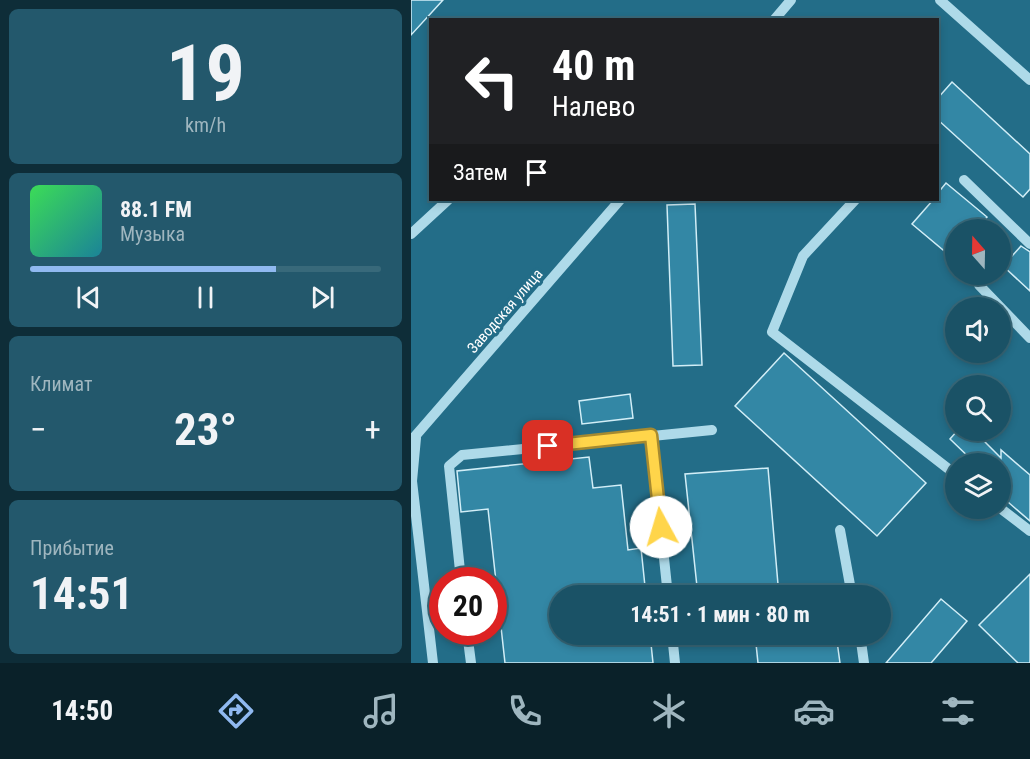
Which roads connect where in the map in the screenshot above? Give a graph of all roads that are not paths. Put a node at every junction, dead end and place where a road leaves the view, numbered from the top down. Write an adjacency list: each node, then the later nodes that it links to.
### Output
1 (791, 0): 3 (street)
2 (941, 0): 4 (street)
3 (776, 18)
4 (1030, 80)
5 (964, 180): 10 (street)
6 (447, 201): 9 (street)
7 (619, 201): 15 (street, Заводская улица)
8 (854, 201): 16 (street)
9 (411, 234)
10 (1030, 244)
11 (979, 285): 12 (street)
12 (1030, 338)
13 (712, 430): 14 (street)
14 (651, 435): 20 (street); 21 (street)
15 (414, 440): 26 (street)
16 (945, 466)
17 (1011, 516): 19 (street)
18 (840, 530): 22 (street)
19 (1030, 531)
20 (460, 567)
21 (667, 585)
22 (850, 585)
23 (469, 645): 27 (street)
24 (673, 645): 28 (street)
25 (862, 645): 29 (street)
26 (433, 663)
27 (471, 663)
28 (675, 663)
29 (864, 663)

